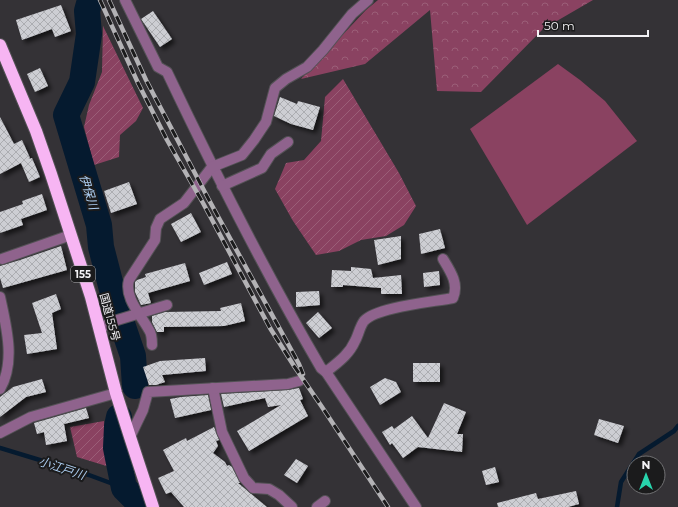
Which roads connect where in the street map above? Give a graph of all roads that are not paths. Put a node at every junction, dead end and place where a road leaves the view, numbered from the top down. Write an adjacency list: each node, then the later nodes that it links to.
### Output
1 (125, 0): 5 (street)
2 (368, 0): 5 (street)
3 (0, 46): 7 (highway, 国道155号 / 155)
4 (288, 142): 6 (street)
5 (212, 167): 6 (street); 12 (street)
6 (222, 186): 15 (street)
7 (71, 235): 8 (street); 13 (highway, 国道155号 / 155)
8 (2, 259)
9 (443, 259): 15 (street)
10 (0, 297): 18 (street)
11 (167, 305): 12 (street)
12 (137, 313): 13 (street); 14 (street)
13 (100, 329): 19 (highway, 国道155号 / 155)
14 (152, 345)
15 (326, 372): 24 (street)
16 (299, 381): 17 (street)
17 (213, 388): 21 (street); 23 (street)
18 (0, 389)
19 (116, 393): 20 (street); 21 (highway, 国道155号 / 155)
20 (0, 433)
21 (130, 437): 22 (highway, 国道155号 / 155)
22 (154, 507)
23 (292, 507)
24 (416, 507)

